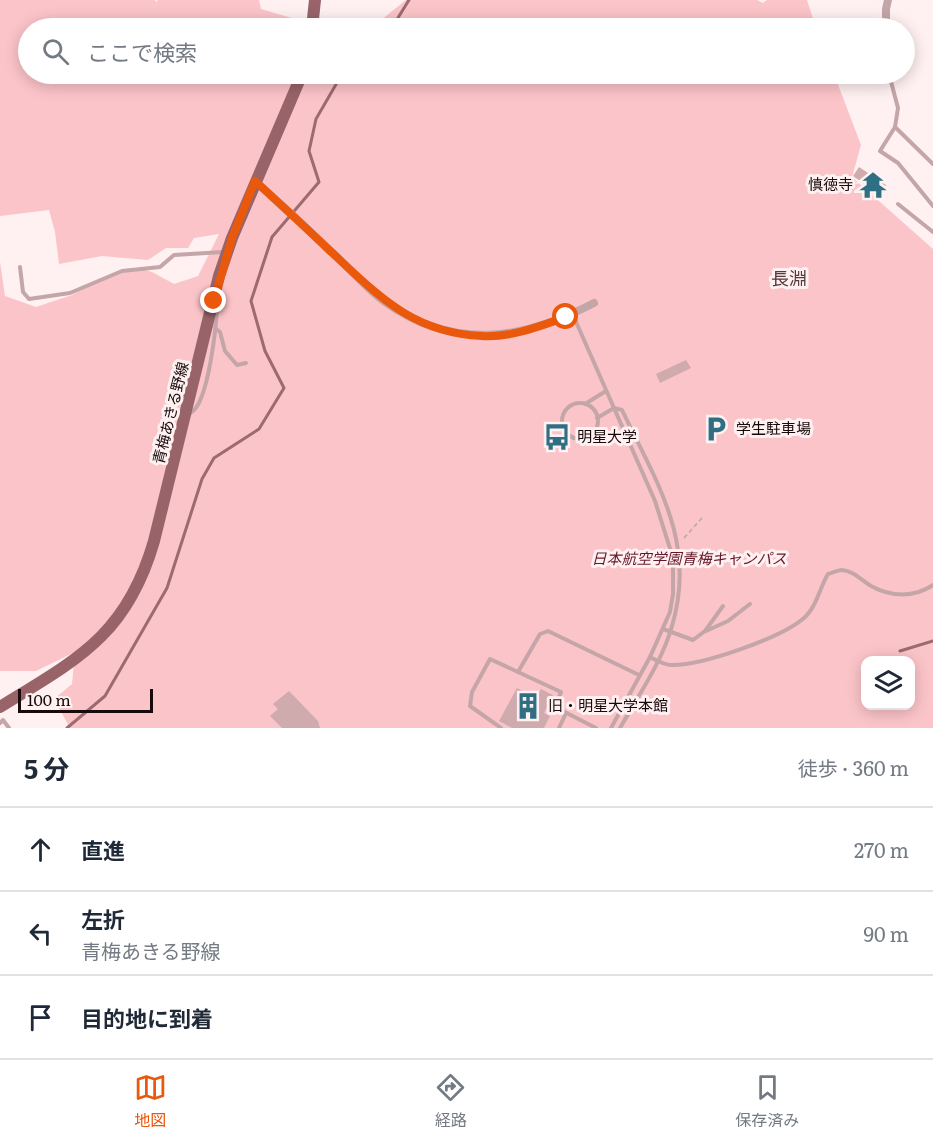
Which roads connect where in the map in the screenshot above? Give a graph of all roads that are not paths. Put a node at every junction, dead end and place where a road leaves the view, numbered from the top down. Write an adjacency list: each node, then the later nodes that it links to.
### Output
1 (315, 0): 3 (main road)
2 (888, 0): 4 (street)
3 (313, 18)
4 (886, 18)
5 (298, 84): 9 (main road, 青梅あきる野線)
6 (892, 84): 7 (lane)
7 (895, 127): 8 (lane); 11 (lane)
8 (933, 164)
9 (255, 181): 13 (main road, 青梅あきる野線); 17 (street)
10 (898, 204): 12 (lane)
11 (933, 206)
12 (933, 232)
13 (227, 252): 14 (lane); 15 (main road, 青梅あきる野線)
14 (20, 267)
15 (214, 301): 18 (lane); 23 (main road, 青梅あきる野線)
16 (594, 303): 17 (street)
17 (573, 315): 20 (lane)
18 (215, 328): 19 (lane); 23 (lane)
19 (246, 363)
20 (606, 391): 21 (lane); 22 (lane)
21 (585, 404): 24 (lane); 24 (lane)
22 (614, 408): 24 (lane); 28 (lane); 30 (lane)
23 (186, 417): 35 (main road, 青梅あきる野線)
24 (597, 418)
25 (933, 585): 32 (lane)
26 (750, 604): 29 (lane)
27 (723, 606): 29 (lane)
28 (663, 629): 30 (lane); 31 (lane)
29 (705, 631): 30 (lane)
30 (670, 632): 32 (lane)
31 (650, 657): 32 (lane); 34 (lane)
32 (657, 660): 43 (lane)
33 (519, 672): 34 (lane); 36 (lane); 39 (lane)
34 (639, 675): 42 (lane)
35 (0, 707)
36 (567, 713): 40 (lane); 41 (lane)
37 (0, 723): 38 (lane)
38 (9, 728)
39 (501, 728)
40 (559, 728)
41 (596, 728)
42 (611, 728)
43 (620, 728)

